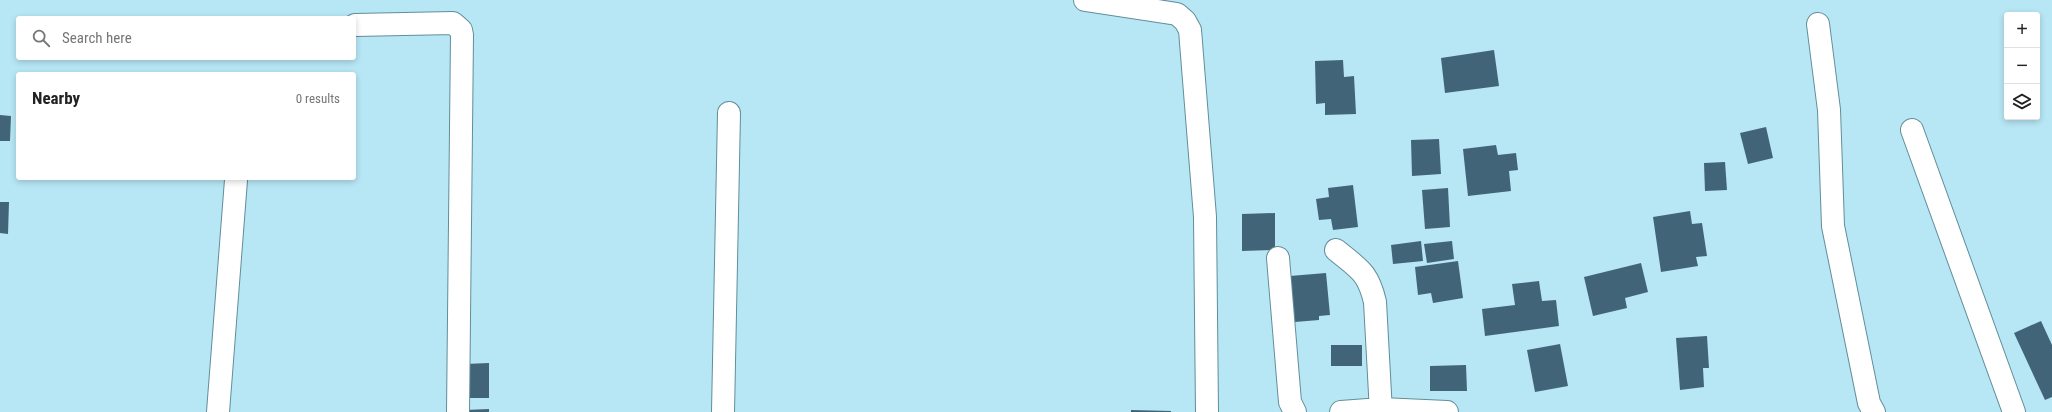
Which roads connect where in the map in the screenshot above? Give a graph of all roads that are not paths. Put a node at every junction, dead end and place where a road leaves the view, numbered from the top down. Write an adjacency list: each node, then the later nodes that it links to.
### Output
1 (1085, 0): 13 (street)
2 (1818, 24): 17 (street)
3 (356, 25): 11 (street)
4 (729, 113): 12 (street)
5 (1912, 130): 18 (street)
6 (236, 180): 10 (street)
7 (1336, 250): 9 (street)
8 (1278, 258): 14 (street)
9 (1381, 410): 15 (street); 16 (street)
10 (218, 412)
11 (458, 412)
12 (723, 412)
13 (1207, 412)
14 (1295, 412)
15 (1342, 412)
16 (1447, 412)
17 (1874, 412)
18 (2014, 412)

